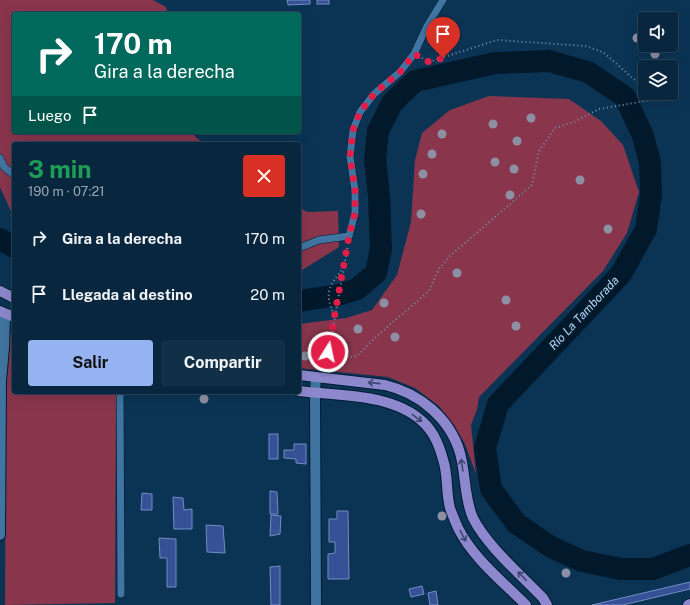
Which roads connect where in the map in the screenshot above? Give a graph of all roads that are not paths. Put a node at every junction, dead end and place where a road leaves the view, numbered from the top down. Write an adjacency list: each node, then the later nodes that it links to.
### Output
1 (443, 0): 4 (lane)
2 (0, 158): 3 (lane)
3 (12, 174)
4 (301, 247)
5 (0, 292): 6 (main road)
6 (12, 297)
7 (6, 314): 13 (street)
8 (301, 375): 9 (main road)
9 (320, 378): 11 (street); 18 (main road, one-way to 9)
10 (301, 391): 11 (main road)
11 (315, 393): 16 (street); 17 (main road, one-way to 17)
12 (120, 394): 15 (lane)
13 (0, 515): 14 (street)
14 (0, 535)
15 (121, 594)
16 (316, 605)
17 (526, 605)
18 (547, 605)

